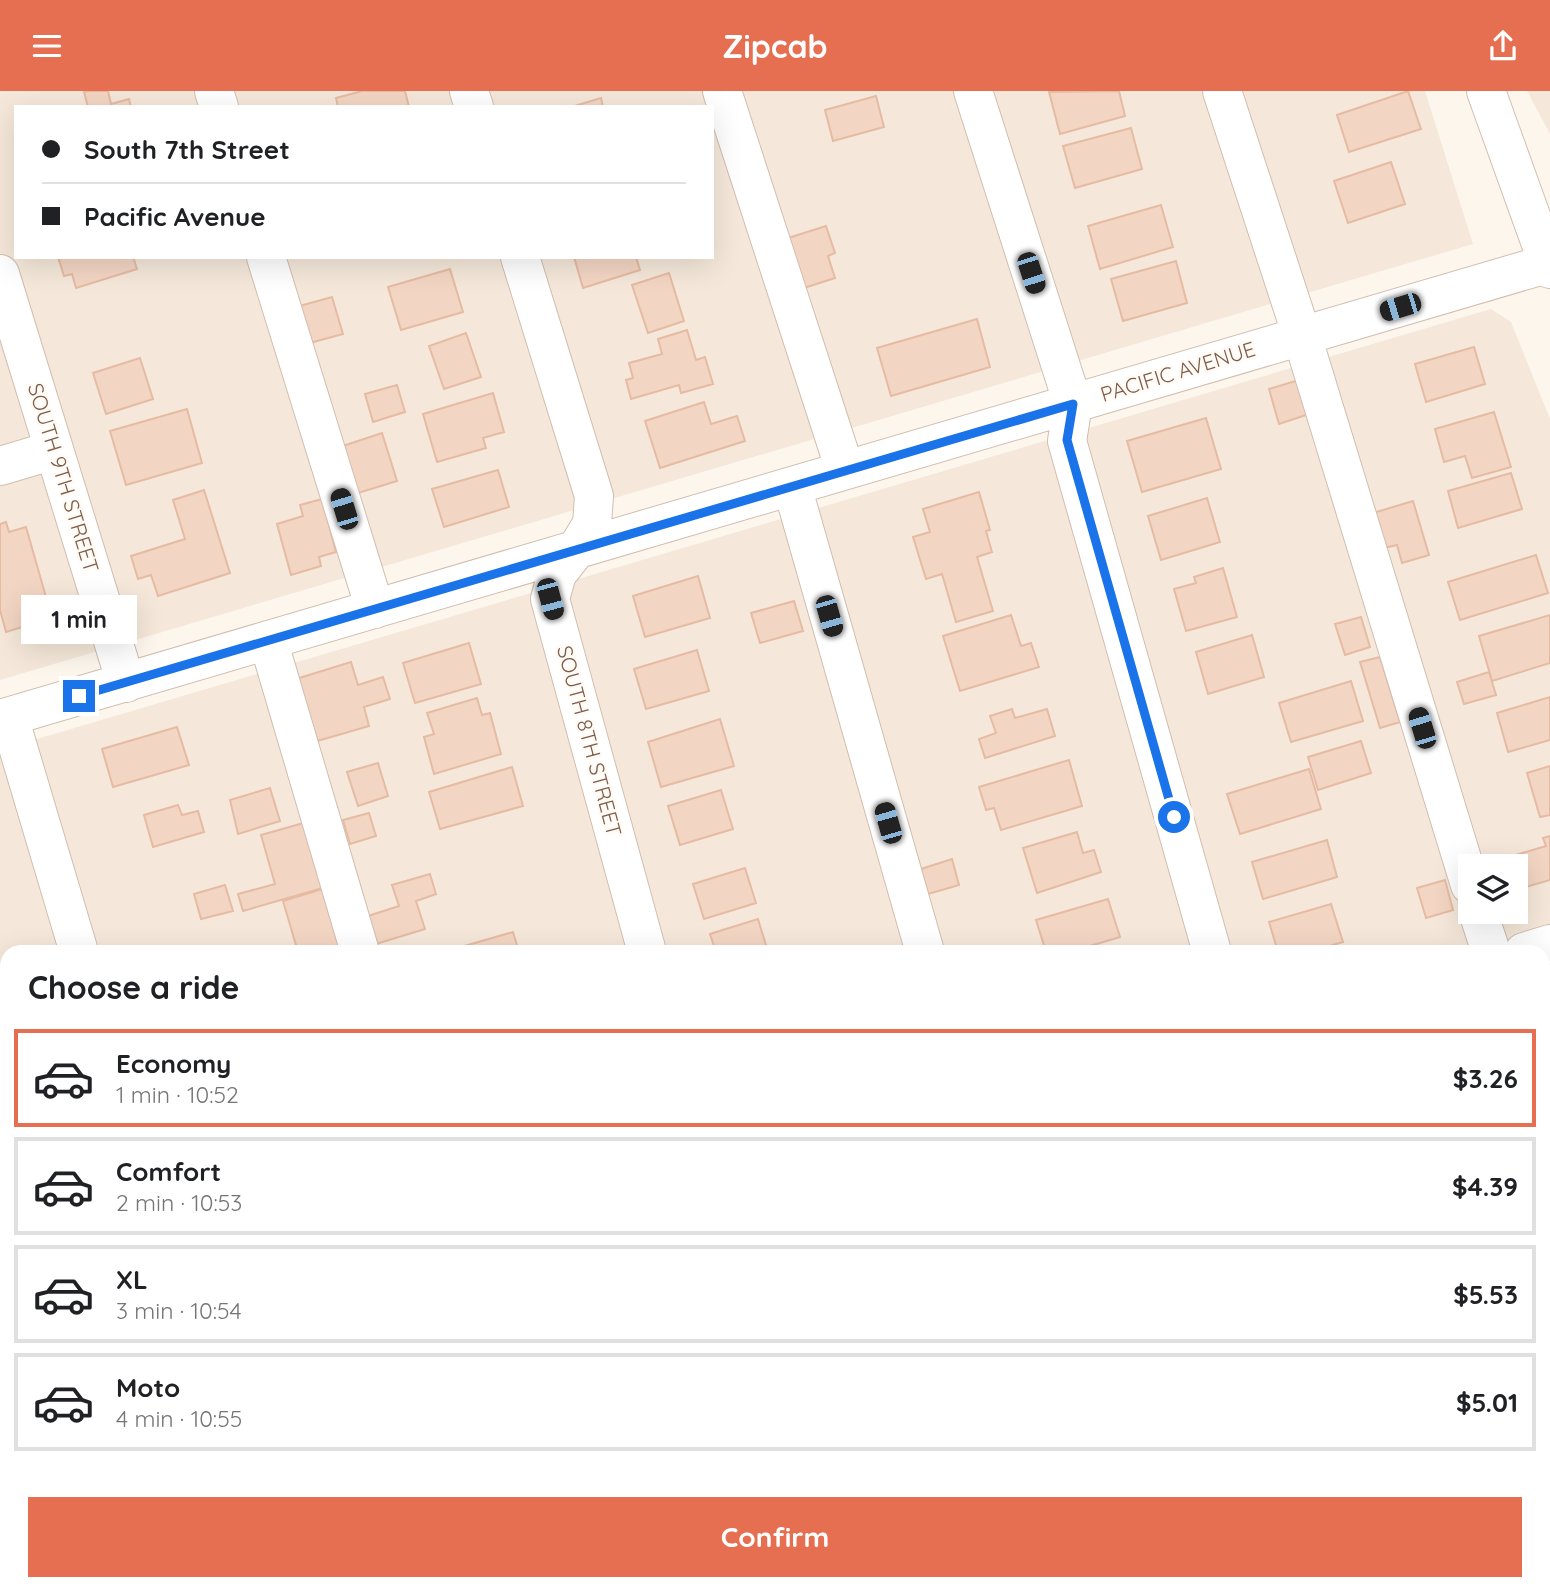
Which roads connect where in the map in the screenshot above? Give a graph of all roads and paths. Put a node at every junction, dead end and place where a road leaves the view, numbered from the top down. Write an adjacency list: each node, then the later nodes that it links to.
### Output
1 (722, 91): 13 (street)
2 (973, 91): 10 (street)
3 (1222, 91): 9 (street)
4 (1486, 91): 7 (street)
5 (267, 259): 16 (street)
6 (521, 259): 15 (street, SOUTH 8TH STREET)
7 (1549, 265): 9 (street, PACIFIC AVENUE)
8 (0, 274): 11 (street, SOUTH 9TH STREET)
9 (1302, 336): 10 (street, PACIFIC AVENUE); 20 (street)
10 (1073, 404): 13 (street, PACIFIC AVENUE); 26 (street)
11 (54, 450): 12 (street); 18 (street, SOUTH 9TH STREET)
12 (0, 466)
13 (845, 470): 14 (street, PACIFIC AVENUE)
14 (792, 486): 15 (street, PACIFIC AVENUE); 25 (street)
15 (576, 550): 16 (street, PACIFIC AVENUE); 24 (street, SOUTH 8TH STREET)
16 (375, 609): 17 (street, PACIFIC AVENUE)
17 (268, 640): 18 (street, PACIFIC AVENUE); 23 (street)
18 (126, 683): 19 (street, PACIFIC AVENUE)
19 (5, 718): 22 (street)
20 (1461, 854)
21 (1482, 924): 27 (street)
22 (77, 945)
23 (358, 945)
24 (645, 945)
25 (923, 945)
26 (1210, 945)
27 (1489, 945)

